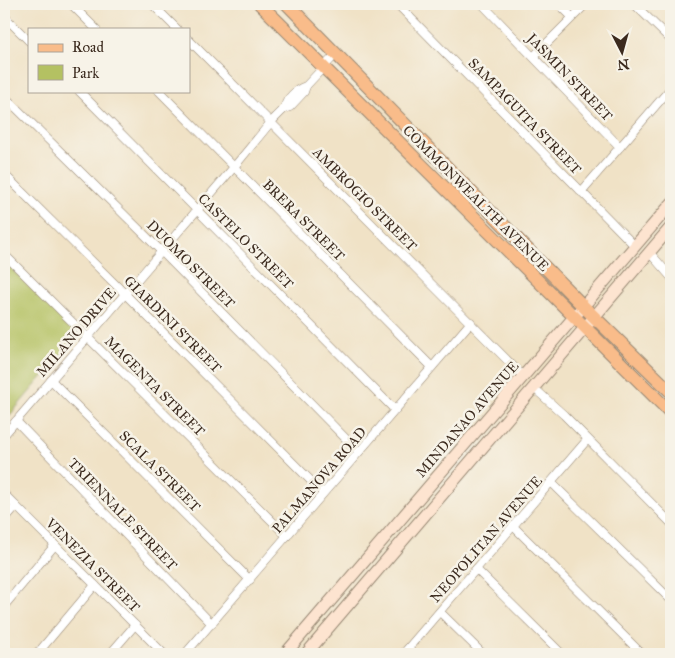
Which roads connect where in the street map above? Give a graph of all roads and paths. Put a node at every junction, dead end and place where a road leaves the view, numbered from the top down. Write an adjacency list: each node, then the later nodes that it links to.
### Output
1 (71, 4): 12 (street)
2 (152, 4): 13 (street)
3 (260, 4): 19 (main road, COMMONWEALTH AVENUE)
4 (287, 4): 17 (main road, COMMONWEALTH AVENUE)
5 (397, 4): 28 (street, SAMPAGUITA STREET)
6 (482, 4): 18 (street, JASMIN STREET)
7 (559, 4): 11 (street)
8 (586, 4): 11 (street)
9 (634, 4): 15 (street)
10 (4, 16): 14 (street)
11 (572, 17): 18 (street)
12 (95, 28)
13 (176, 28)
14 (28, 40)
15 (671, 40)
16 (190, 41): 24 (street, AMBROGIO STREET)
17 (336, 54): 19 (street, MILANO DRIVE); 38 (main road, COMMONWEALTH AVENUE)
18 (534, 56): 25 (street, JASMIN STREET)
19 (324, 67): 24 (street, MILANO DRIVE); 39 (main road, COMMONWEALTH AVENUE)
20 (671, 88): 25 (street)
21 (80, 92): 30 (street, CASTELO STREET)
22 (160, 92): 26 (street, BRERA STREET)
23 (4, 96): 33 (street, DUOMO STREET)
24 (271, 122): 26 (street, MILANO DRIVE); 41 (street, AMBROGIO STREET)
25 (620, 147): 28 (street)
26 (234, 167): 30 (street, MILANO DRIVE); 44 (street, BRERA STREET)
27 (4, 174): 37 (street, GIARDINI STREET)
28 (581, 192): 32 (street, SAMPAGUITA STREET)
29 (671, 204): 32 (main road, MINDANAO AVENUE)
30 (198, 210): 33 (street, MILANO DRIVE); 49 (street, CASTELO STREET)
31 (671, 226): 34 (main road)
32 (635, 246): 38 (main road, MINDANAO AVENUE)
33 (162, 252): 37 (street, MILANO DRIVE); 54 (street, DUOMO STREET)
34 (649, 252): 36 (street); 40 (main road)
35 (4, 254): 43 (street, MAGENTA STREET)
36 (671, 277)
37 (125, 294): 43 (street, MILANO DRIVE); 56 (street, GIARDINI STREET)
38 (583, 306): 39 (main road, MINDANAO AVENUE); 40 (main road, COMMONWEALTH AVENUE)
39 (574, 316): 42 (main road, COMMONWEALTH AVENUE); 45 (main road, MINDANAO AVENUE)
40 (594, 317): 42 (main road); 48 (main road, COMMONWEALTH AVENUE)
41 (471, 322): 44 (street, PALMANOVA ROAD); 45 (street, AMBROGIO STREET)
42 (585, 328): 47 (main road); 50 (main road, COMMONWEALTH AVENUE)
43 (88, 337): 46 (street, MILANO DRIVE); 62 (street, MAGENTA STREET)
44 (432, 367): 49 (street, PALMANOVA ROAD)
45 (524, 376): 47 (main road); 76 (main road, MINDANAO AVENUE)
46 (51, 380): 51 (street, MILANO DRIVE); 65 (street, SCALA STREET)
47 (534, 388): 53 (street); 77 (main road)
48 (671, 392)
49 (395, 410): 54 (street, PALMANOVA ROAD)
50 (671, 413)
51 (16, 421): 52 (street, MILANO DRIVE); 70 (street, TRIENNALE STREET)
52 (4, 435)
53 (587, 440): 55 (street, NEOPOLITAN AVENUE); 60 (street)
54 (359, 452): 56 (street, PALMANOVA ROAD)
55 (551, 482): 61 (street, NEOPOLITAN AVENUE); 67 (street)
56 (323, 493): 62 (street, PALMANOVA ROAD)
57 (4, 494): 58 (street, VENEZIA STREET)
58 (16, 506): 59 (street); 63 (street, VENEZIA STREET)
59 (4, 520)
60 (671, 523)
61 (513, 526): 64 (street, NEOPOLITAN AVENUE); 81 (street)
62 (287, 536): 65 (street, PALMANOVA ROAD)
63 (55, 545): 66 (street, VENEZIA STREET); 68 (street)
64 (476, 569): 69 (street, NEOPOLITAN AVENUE); 80 (street)
65 (250, 580): 70 (street, PALMANOVA ROAD)
66 (95, 585): 71 (street, VENEZIA STREET); 72 (street)
67 (671, 600)
68 (4, 606)
69 (440, 612): 78 (street, NEOPOLITAN AVENUE); 79 (street)
70 (212, 624): 75 (street, PALMANOVA ROAD)
71 (135, 625): 73 (street); 74 (street, VENEZIA STREET)
72 (37, 654)
73 (110, 654)
74 (164, 654)
75 (185, 654)
76 (285, 654)
77 (306, 654)
78 (404, 654)
79 (483, 654)
80 (562, 654)
81 (642, 654)

